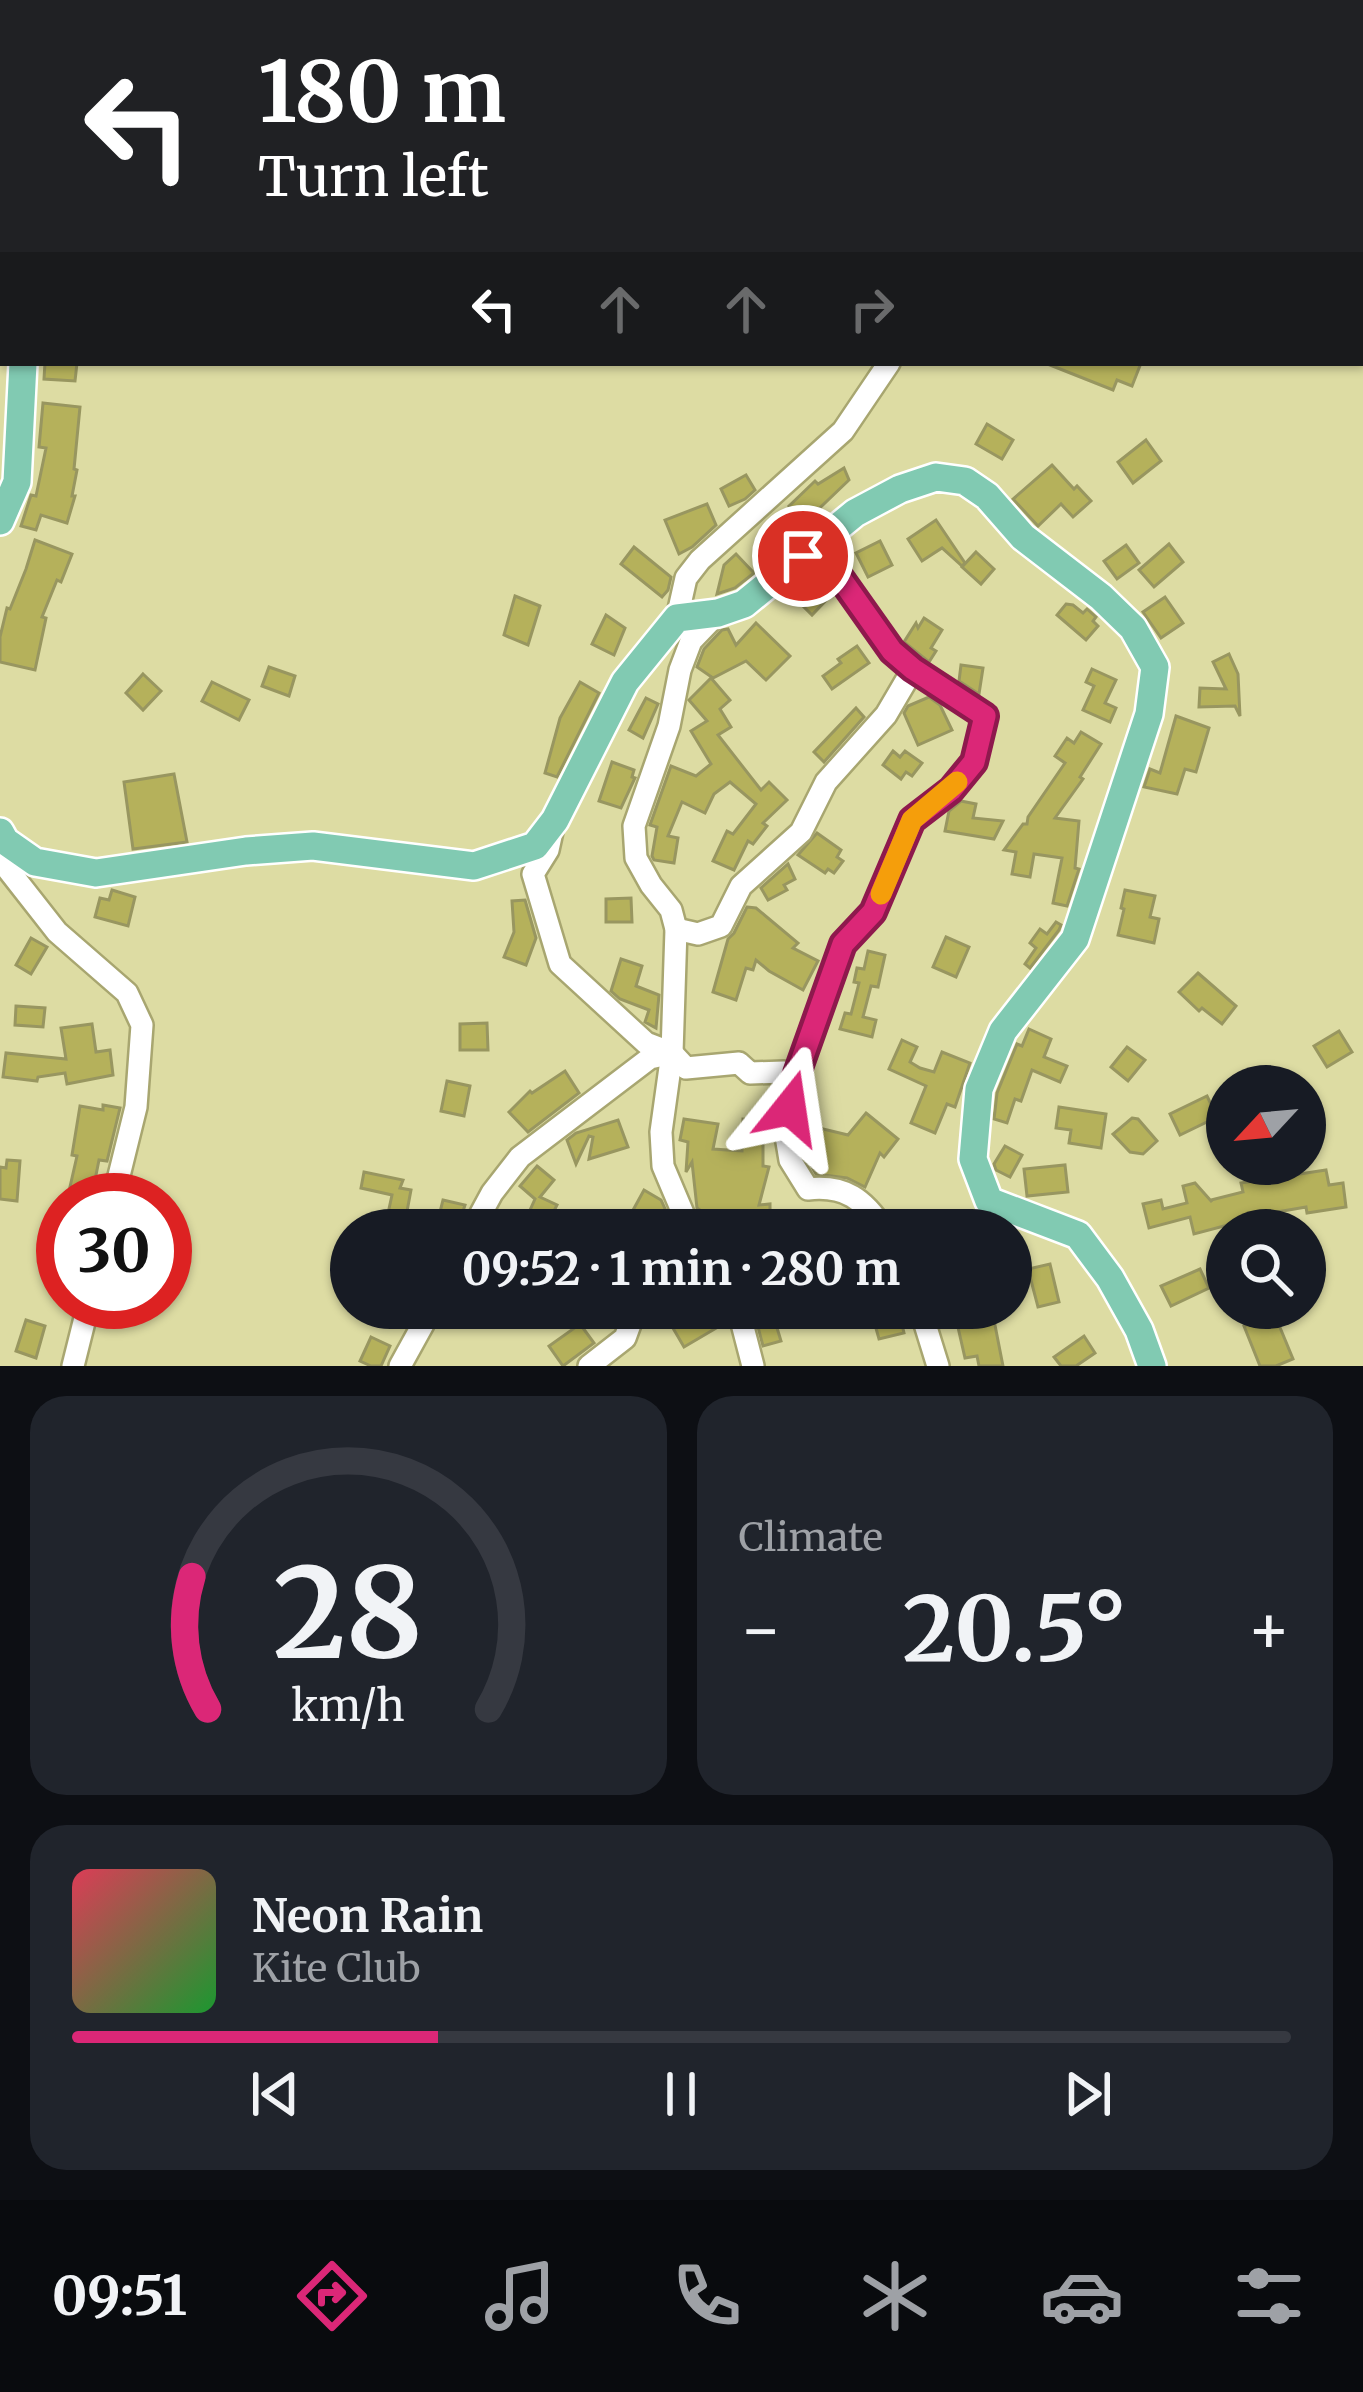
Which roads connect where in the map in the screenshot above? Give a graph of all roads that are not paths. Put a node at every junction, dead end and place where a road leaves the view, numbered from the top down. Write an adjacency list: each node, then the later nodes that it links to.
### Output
1 (22, 366): 3 (main road)
2 (887, 366): 6 (street)
3 (0, 521)
4 (803, 556): 5 (main road); 7 (street); 27 (main road)
5 (718, 613): 6 (main road); 10 (street)
6 (677, 619): 8 (main road)
7 (913, 669): 10 (street); 12 (street)
8 (555, 820): 9 (main road); 11 (street)
9 (2, 840): 13 (street)
10 (676, 929): 11 (street)
11 (672, 1053): 12 (street); 14 (street); 15 (street)
12 (795, 1079): 16 (street)
13 (120, 1173)
14 (483, 1209)
15 (681, 1209)
16 (870, 1209)
17 (82, 1329): 22 (street)
18 (420, 1329): 23 (street)
19 (628, 1329): 24 (street)
20 (743, 1329): 25 (street)
21 (927, 1329): 26 (street)
22 (73, 1366)
23 (400, 1366)
24 (590, 1366)
25 (753, 1366)
26 (938, 1366)
27 (1152, 1366)

